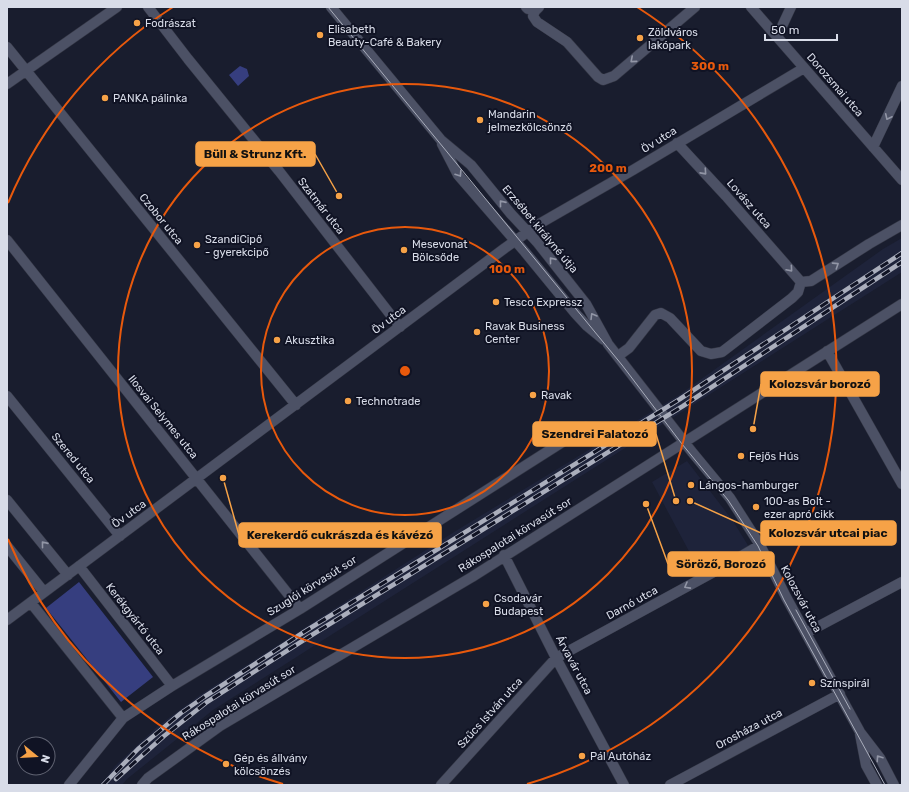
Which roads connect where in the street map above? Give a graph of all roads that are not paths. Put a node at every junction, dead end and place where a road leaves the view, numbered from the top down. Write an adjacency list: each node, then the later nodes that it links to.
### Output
1 (117, 7): 11 (street)
2 (148, 7): 24 (street, Szatmár utca)
3 (331, 7): 14 (street, Erzsébet királyné útja)
4 (539, 7): 5 (street, one-way to 4)
5 (695, 7)
6 (751, 7): 8 (street, Dorozsmai utca)
7 (791, 7): 8 (street)
8 (777, 37): 10 (street, Dorozsmai utca)
9 (7, 47): 11 (street, Czobor utca)
10 (804, 68): 15 (street, Öv utca); 16 (street, Dorozsmai utca)
11 (26, 71): 12 (street); 29 (street, Czobor utca)
12 (7, 84)
13 (902, 86): 16 (street, one-way to 16)
14 (441, 140): 19 (street, Erzsébet királyné útja, one-way to 14); 21 (street, Erzsébet királyné útja, one-way to 21)
15 (677, 143): 19 (street, Öv utca); 22 (street, Lovász utca, one-way to 22)
16 (873, 147): 17 (street, Dorozsmai utca)
17 (902, 180)
18 (902, 225): 22 (street, one-way to 18)
19 (529, 232): 21 (street, Öv utca); 25 (street, Erzsébet királyné útja, one-way to 19)
20 (7, 240): 33 (street, Ilosvai Selymes utca)
21 (515, 241): 24 (street, Öv utca); 25 (street, Erzsébet királyné útja)
22 (801, 282): 27 (street)
23 (902, 304): 26 (street, Rákospalotai körvasút sor)
24 (400, 327): 29 (street, Öv utca)
25 (608, 344): 27 (street, Erzsébet királyné útja)
26 (827, 351): 32 (street, Rákospalotai körvasút sor); 34 (street)
27 (618, 356): 30 (street, Erzsébet királyné útja)
28 (7, 396): 36 (street, Szered utca)
29 (296, 405): 33 (street, Öv utca)
30 (670, 424): 32 (street, Kolozsvár utca)
31 (586, 427): 45 (street, Szuglói körvasút sor)
32 (684, 442): 37 (street, Kolozsvár utca); 39 (street, Rákospalotai körvasút sor)
33 (197, 479): 36 (street, Öv utca); 45 (street, Ilosvai Selymes utca)
34 (902, 484)
35 (7, 500): 41 (street, one-way to 35)
36 (120, 536): 40 (street, Öv utca)
37 (760, 545): 47 (street, Kolozsvár utca); 48 (street, Darnó utca, one-way to 48)
38 (7, 546): 43 (street)
39 (504, 555): 48 (street, Árvavár utca); 54 (street, Rákospalotai körvasút sor)
40 (79, 566): 41 (street, Öv utca); 49 (street, Kerékgyártó utca)
41 (68, 574): 43 (street, Öv utca)
42 (902, 582): 47 (street)
43 (44, 592): 44 (street, Öv utca)
44 (31, 602): 46 (street, Öv utca); 51 (street)
45 (300, 609): 49 (street, Szuglói körvasút sor)
46 (7, 620)
47 (807, 632): 50 (street, Kolozsvár utca)
48 (556, 658): 55 (street, Szűcs István utca); 56 (street, Árvavár utca)
49 (172, 686): 51 (street, Szuglói körvasút sor)
50 (840, 694): 52 (street, Kolozsvár utca); 57 (street, Orosháza utca)
51 (123, 718): 53 (street, Szuglói körvasút sor)
52 (860, 732): 58 (street, Kolozsvár utca); 59 (street, Kolozsvár utca, one-way to 52)
53 (69, 785)
54 (142, 785)
55 (440, 785)
56 (624, 785)
57 (670, 785)
58 (877, 785)
59 (894, 785)

